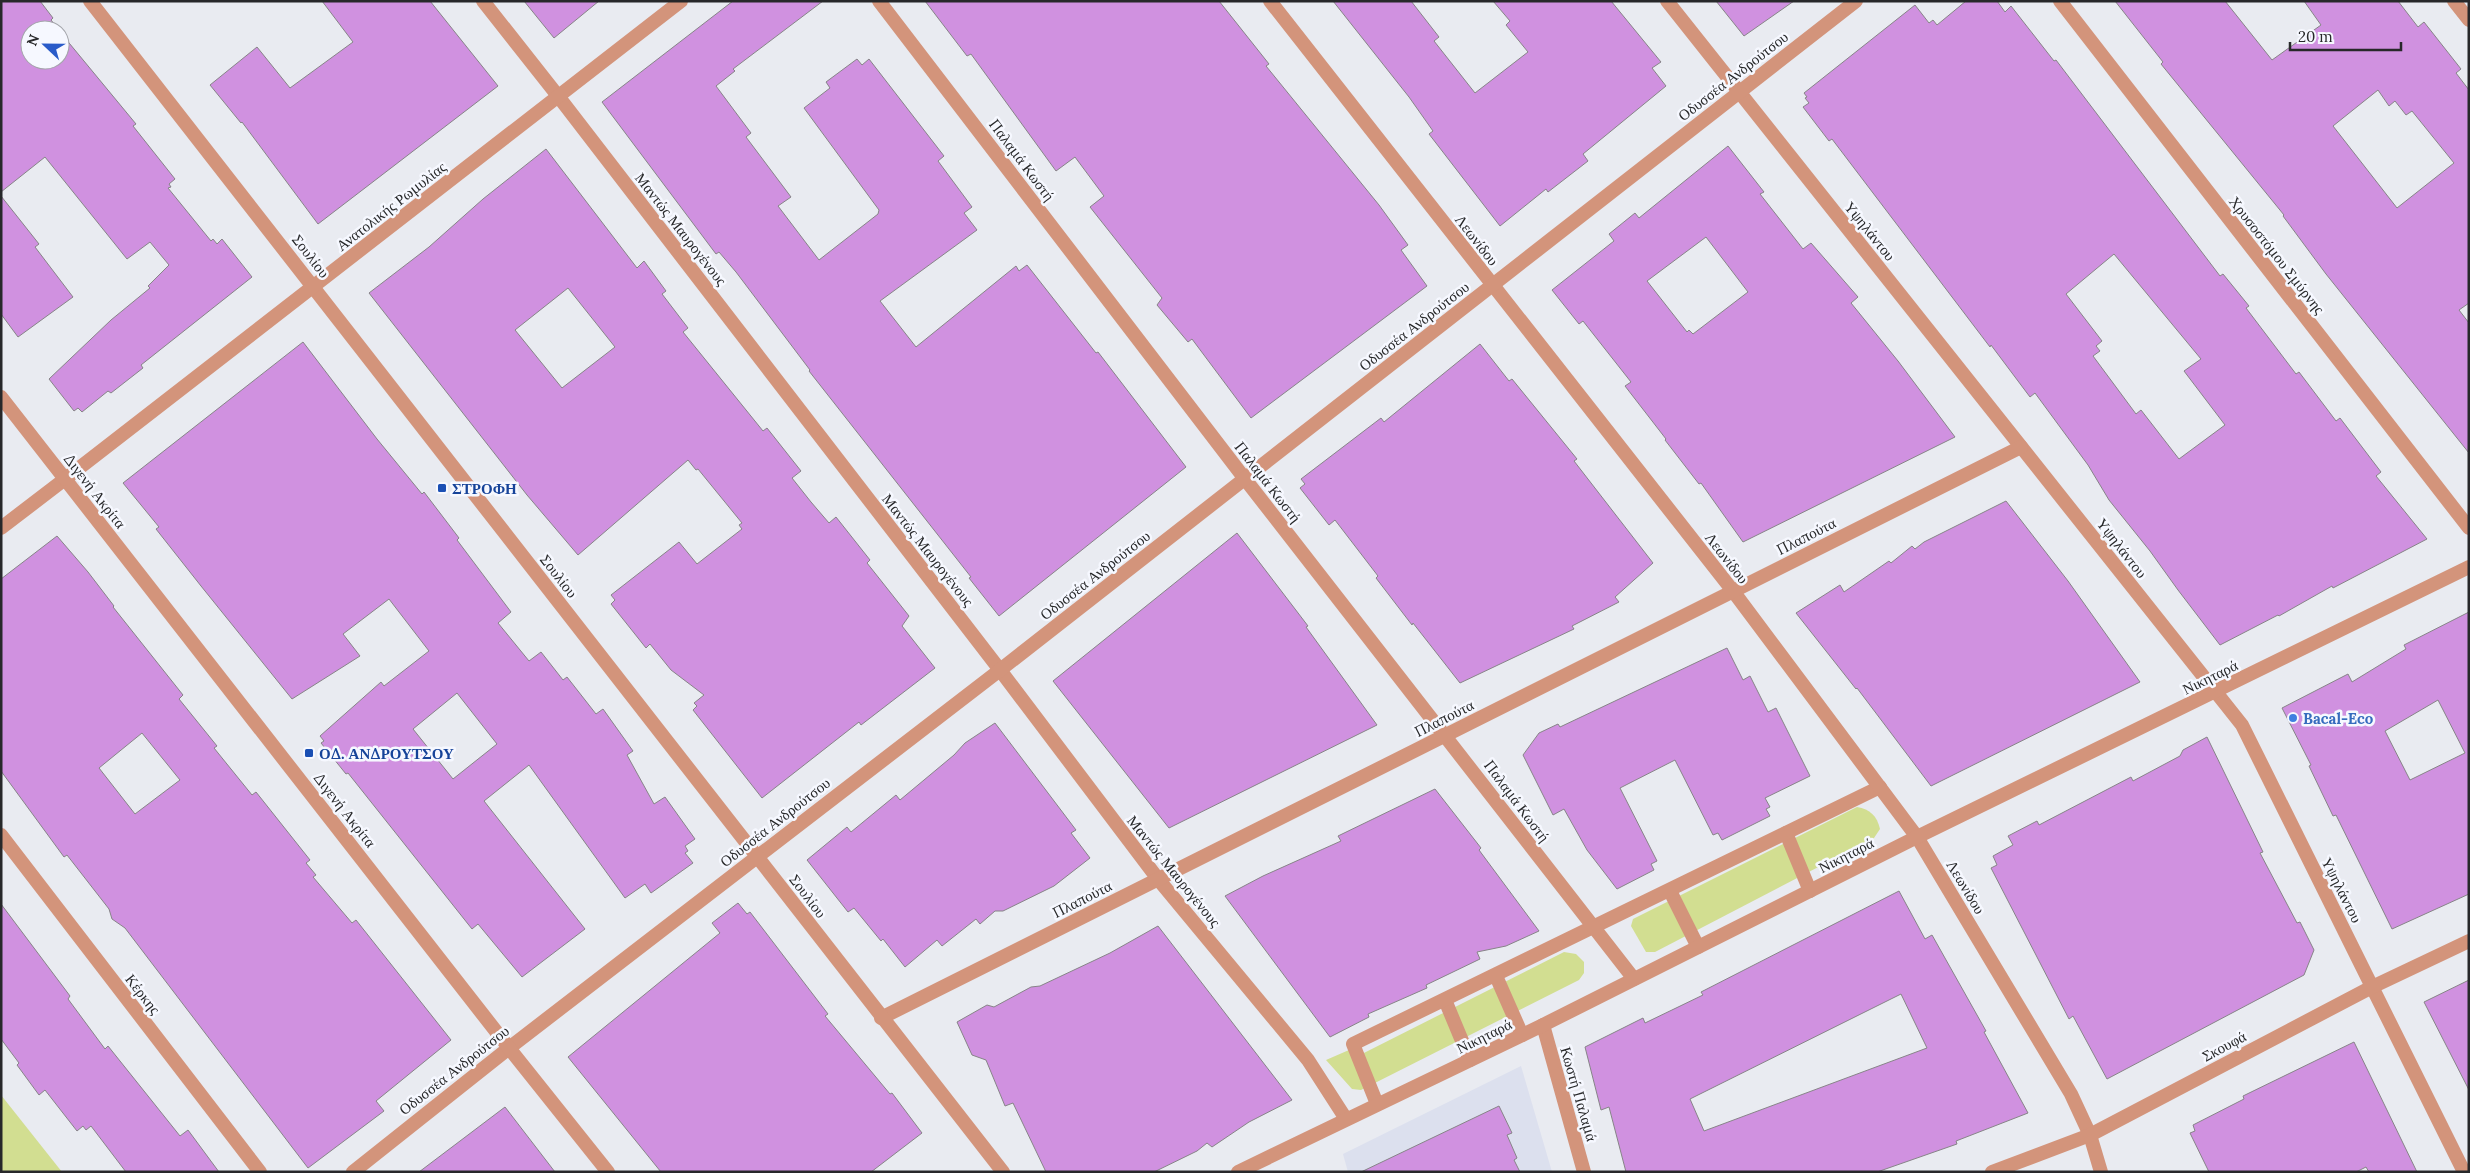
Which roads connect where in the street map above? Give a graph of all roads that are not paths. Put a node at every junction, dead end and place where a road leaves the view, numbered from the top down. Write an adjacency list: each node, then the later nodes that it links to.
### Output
1 (90, 1): 14 (street, Σουλίου)
2 (483, 1): 12 (street, Μαντώς Μαυρογένους)
3 (681, 1): 12 (street, Ανατολικής Ρωμυλίας)
4 (879, 1): 17 (street, Παλαμά Κωστή)
5 (1270, 1): 13 (street, Λεωνίδου)
6 (1667, 1): 11 (street, Υψηλάντου)
7 (1856, 1): 11 (street, Οδυσσέα Ανδρούτσου)
8 (2060, 1): 20 (street, Χρυσοστόμου Σμύρνης)
9 (2454, 1): 10 (street)
10 (2469, 20)
11 (1738, 92): 13 (street, Οδυσσέα Ανδρούτσου); 16 (street, Υψηλάντου)
12 (558, 96): 14 (street, Ανατολικής Ρωμυλίας); 23 (street, Μαντώς Μαυρογένους)
13 (1492, 285): 17 (street, Οδυσσέα Ανδρούτσου); 22 (street, Λεωνίδου)
14 (314, 286): 18 (street, Ανατολικής Ρωμυλίας); 30 (street, Σουλίου)
15 (1, 396): 18 (street, Διγενή Ακρίτα)
16 (2021, 447): 22 (street, Πλαπούτα); 24 (street, Υψηλάντου)
17 (1245, 479): 23 (street, Οδυσσέα Ανδρούτσου); 25 (street, Παλαμά Κωστή)
18 (65, 480): 19 (street, Ανατολικής Ρωμυλίας); 44 (street, Διγενή Ακρίτα)
19 (1, 528)
20 (2469, 528)
21 (2469, 567): 24 (street, Νικηταρά)
22 (1733, 591): 25 (street, Πλαπούτα); 26 (street, Λεωνίδου)
23 (1000, 670): 30 (street, Οδυσσέα Ανδρούτσου); 31 (street, Μαντώς Μαυρογένους)
24 (2215, 692): 29 (street, Νικηταρά); 39 (street, Υψηλάντου)
25 (1446, 735): 31 (street, Πλαπούτα); 34 (street, Παλαμά Κωστή)
26 (1880, 788): 27 (street); 29 (street, Λεωνίδου)
27 (1786, 833): 32 (street); 33 (street)
28 (1, 835): 49 (street, Κέρκης)
29 (1917, 837): 33 (street, Νικηταρά); 48 (street, Λεωνίδου)
30 (758, 856): 41 (street, Σουλίου); 44 (street, Οδυσσέα Ανδρούτσου)
31 (1158, 879): 41 (street, Πλαπούτα); 47 (street, Μαντώς Μαυρογένους)
32 (1670, 891): 34 (street); 36 (street)
33 (1810, 891): 36 (street, Νικηταρά)
34 (1594, 928): 37 (street); 38 (street, Παλαμά Κωστή)
35 (2469, 941): 39 (street, Σκουφά)
36 (1698, 947): 38 (street, Νικηταρά)
37 (1496, 976): 40 (street); 43 (street)
38 (1634, 980): 42 (street, Νικηταρά)
39 (2372, 986): 48 (street, Σκουφά); 57 (street, Υψηλάντου)
40 (1445, 1000): 45 (street); 46 (street)
41 (881, 1018): 52 (street, Σουλίου)
42 (1543, 1026): 43 (street, Νικηταρά); 54 (street, Κωστή Παλαμά)
43 (1522, 1035): 45 (street, Νικηταρά)
44 (508, 1048): 50 (street, Οδυσσέα Ανδρούτσου); 51 (street, Διγενή Ακρίτα)
45 (1470, 1060): 46 (street, Νικηταρά)
46 (1378, 1104): 47 (street, Νικηταρά)
47 (1346, 1119): 53 (street, Νικηταρά)
48 (2090, 1136): 55 (street, Σκουφά); 56 (street, Λεωνίδου)
49 (260, 1172)
50 (352, 1172)
51 (608, 1172)
52 (1003, 1172)
53 (1238, 1172)
54 (1584, 1172)
55 (1992, 1172)
56 (2100, 1172)
57 (2464, 1172)

